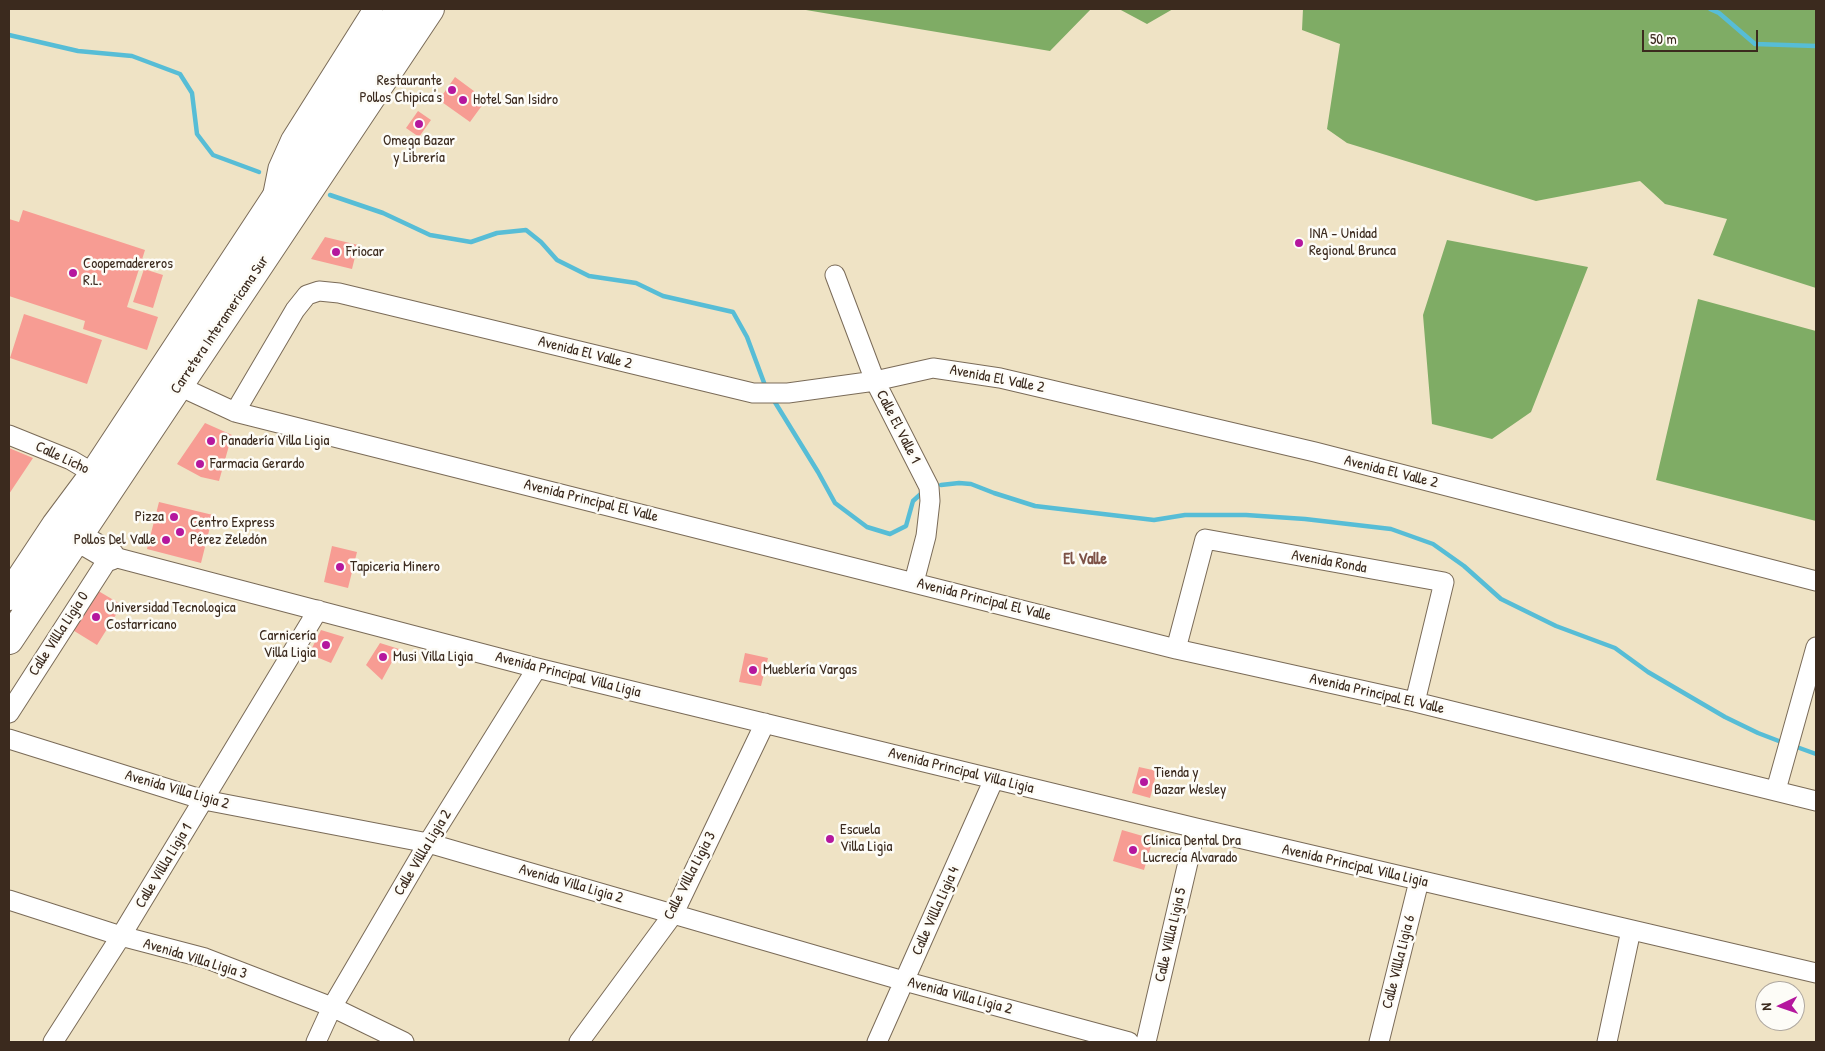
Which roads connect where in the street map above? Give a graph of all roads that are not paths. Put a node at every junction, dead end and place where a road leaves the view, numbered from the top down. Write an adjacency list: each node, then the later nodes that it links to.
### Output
1 (373, 9): 4 (street)
2 (400, 9): 4 (highway, Carretera Interamericana Sur)
3 (430, 9): 6 (highway, Carretera Interamericana Sur)
4 (272, 202): 6 (highway, Carretera Interamericana Sur)
5 (835, 276): 7 (street, Calle El Valle 1)
6 (169, 381): 8 (street, Avenida Principal El Valle); 10 (highway, Carretera Interamericana Sur)
7 (874, 382): 8 (street, Avenida El Valle 2); 13 (street, Avenida El Valle 2); 14 (street, Calle El Valle 1)
8 (235, 412): 14 (street, Avenida Principal El Valle)
9 (9, 435): 10 (street, Calle Licho)
10 (104, 479): 11 (highway, Carretera Interamericana Sur)
11 (67, 531): 12 (highway); 15 (highway, Carretera Interamericana Sur); 17 (highway, Carretera Interamericana Sur)
12 (110, 556): 16 (street, Avenida Principal Villa Ligia); 23 (street, Calle Villla Ligia 0)
13 (1816, 581)
14 (914, 582): 19 (street, Avenida Principal El Valle)
15 (9, 596)
16 (318, 610): 20 (street, Avenida Principal Villa Ligia); 28 (street, Calle Villla Ligia 1)
17 (9, 640)
18 (1816, 647): 21 (street)
19 (1176, 649): 22 (street, Avenida Principal El Valle); 22 (street, Avenida Ronda)
20 (537, 668): 24 (street, Avenida Principal Villa Ligia); 31 (street, Calle Villla Ligia 2)
21 (1809, 700): 27 (street)
22 (1415, 702): 27 (street, Avenida Principal El Valle)
23 (9, 713)
24 (765, 723): 26 (street, Avenida Principal Villa Ligia); 34 (street, Calle Villla Ligia 3)
25 (9, 740): 28 (street, Avenida Villa Ligia 2)
26 (994, 779): 30 (street, Avenida Principal Villa Ligia); 38 (street, Calle Villla Ligia 4)
27 (1776, 790): 29 (street, Avenida Principal El Valle)
28 (204, 800): 31 (street, Avenida Villa Ligia 2); 36 (street, Calle Villla Ligia 1)
29 (1816, 801)
30 (1196, 828): 32 (street, Avenida Principal Villa Ligia); 46 (street, Calle Villla Ligia 5)
31 (428, 843): 34 (street, Avenida Villa Ligia 2); 39 (street, Calle Villla Ligia 2)
32 (1419, 881): 35 (street, Avenida Principal Villa Ligia); 47 (street, Calle Villla Ligia 6)
33 (9, 900): 36 (street, Avenida Villa Ligia 3)
34 (674, 914): 38 (street, Avenida Villa Ligia 2); 43 (street, Calle Villla Ligia 3)
35 (1631, 930): 37 (street, Avenida Principal Villa Ligia); 48 (street)
36 (121, 936): 39 (street, Avenida Villa Ligia 3); 40 (street, Calle Villla Ligia 1)
37 (1816, 973)
38 (904, 981): 44 (street, Calle Villla Ligia 4); 45 (street, Avenida Villa Ligia 2)
39 (332, 1007): 41 (street, Calle Villla Ligia 2); 42 (street, Avenida Villa Ligia 3)
40 (53, 1042)
41 (316, 1042)
42 (404, 1042)
43 (579, 1042)
44 (877, 1042)
45 (1129, 1042)
46 (1146, 1042)
47 (1379, 1042)
48 (1607, 1042)

